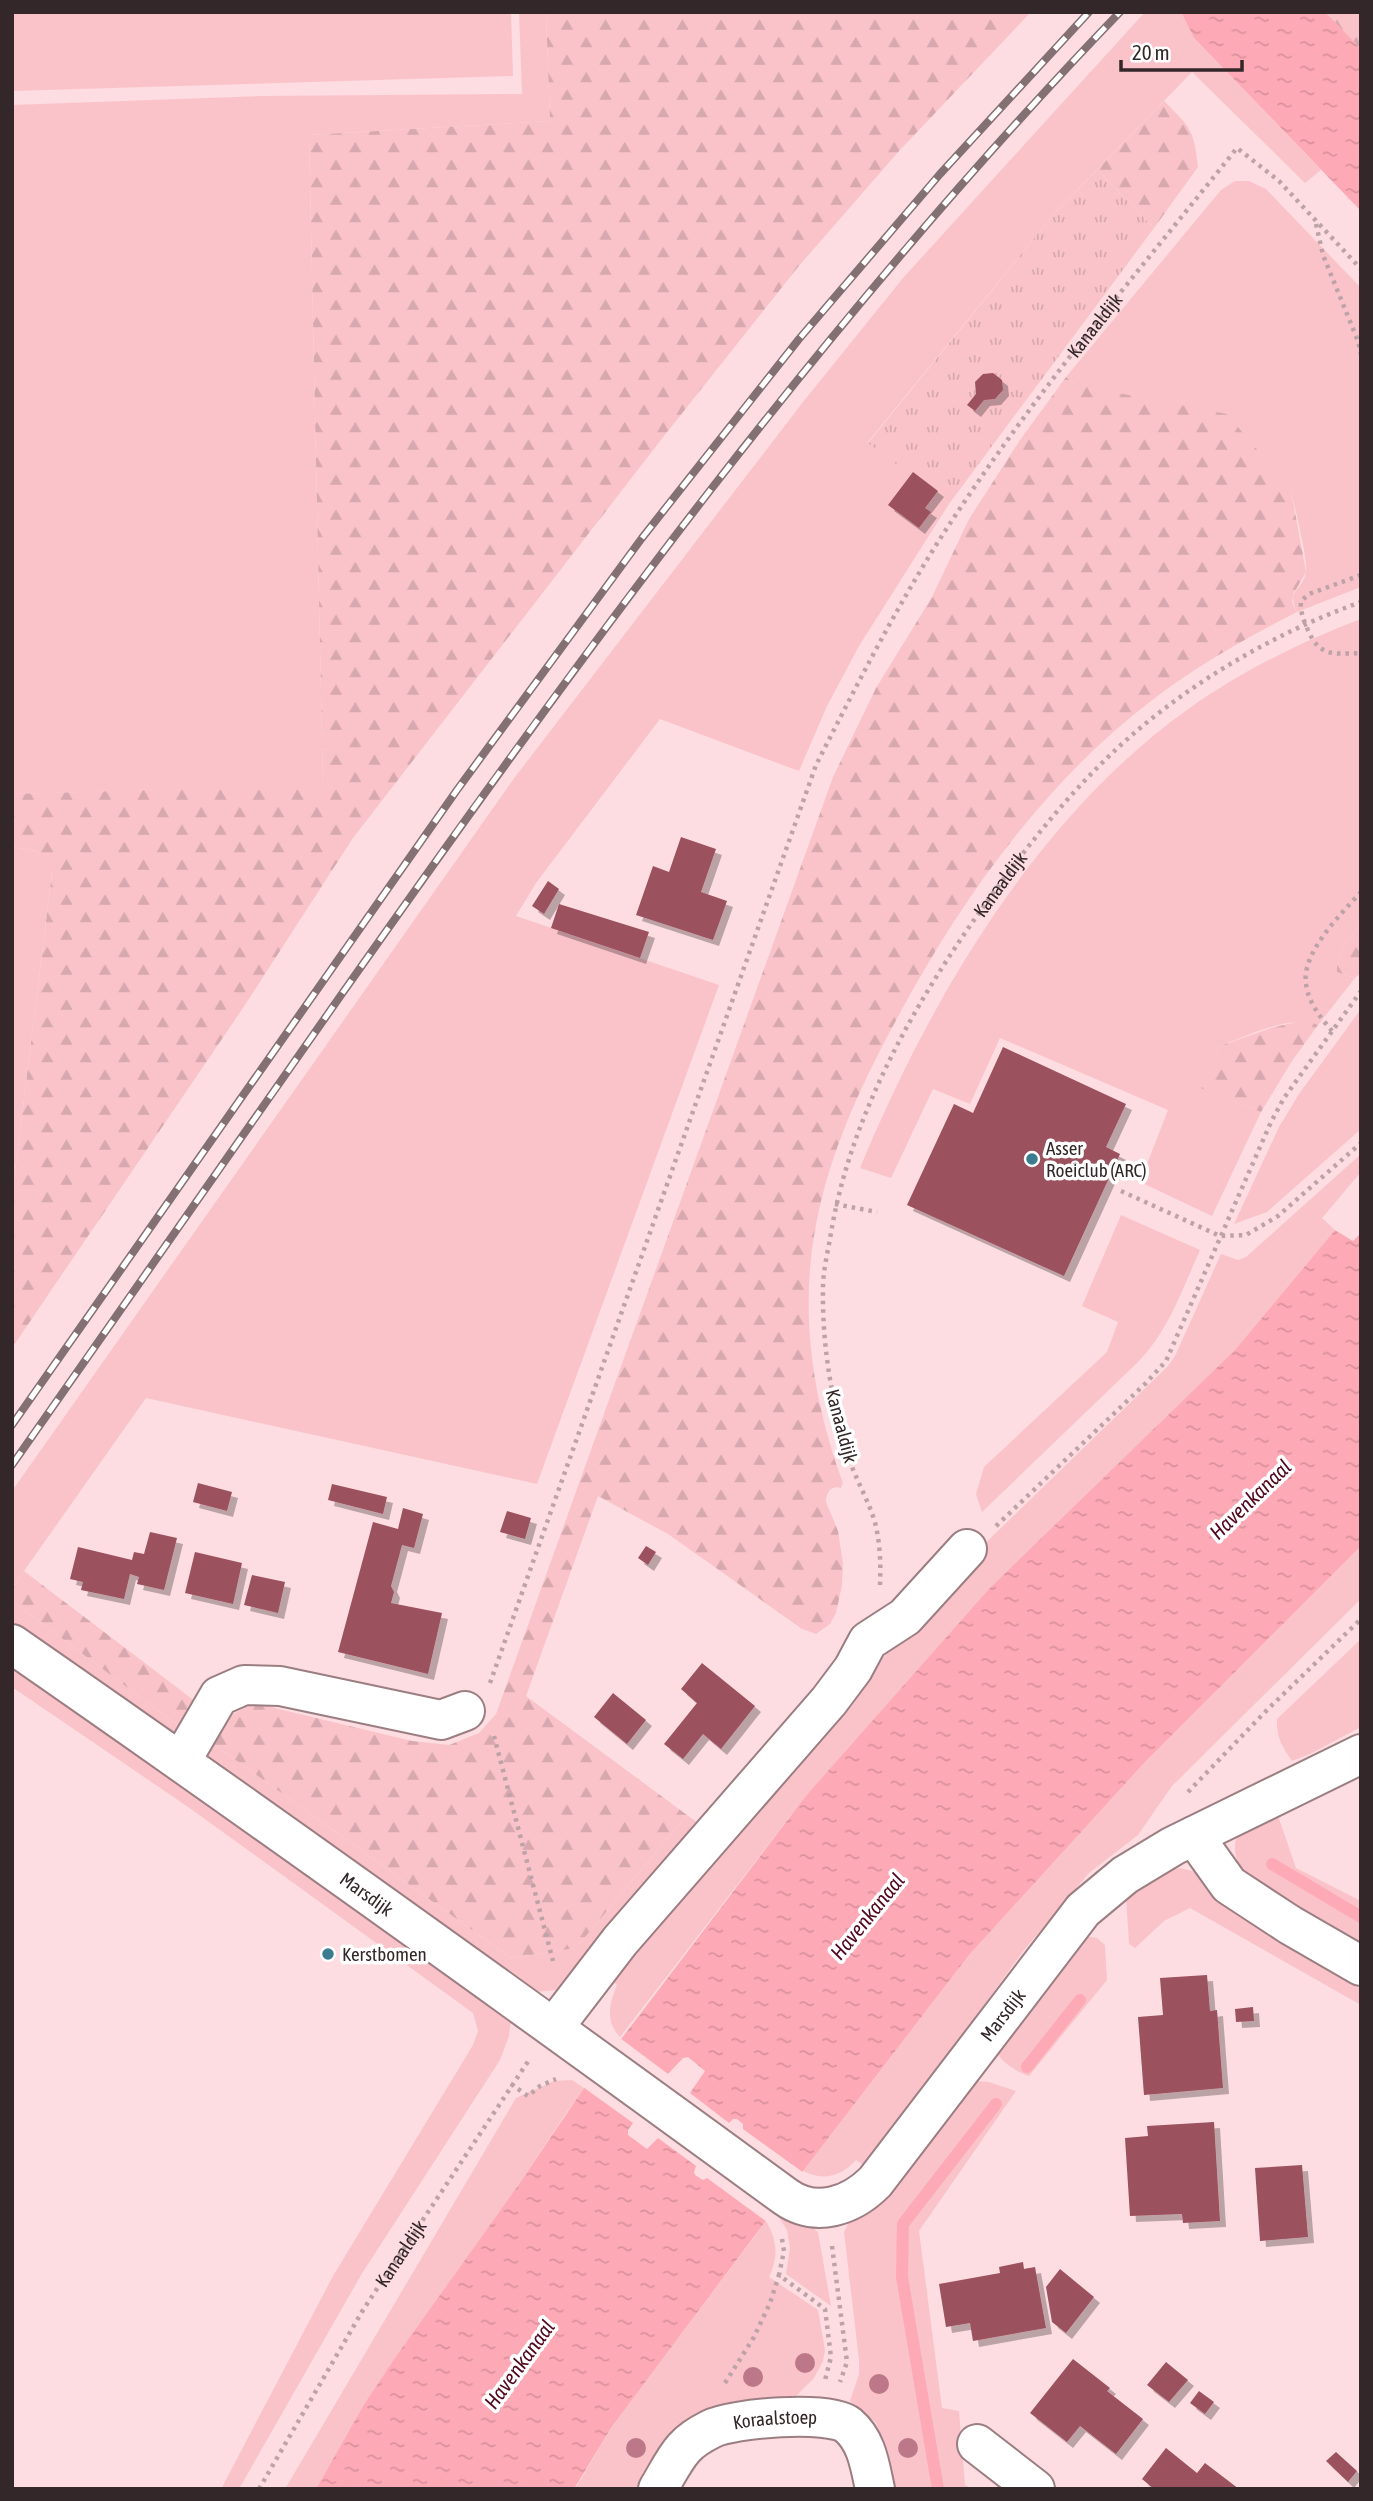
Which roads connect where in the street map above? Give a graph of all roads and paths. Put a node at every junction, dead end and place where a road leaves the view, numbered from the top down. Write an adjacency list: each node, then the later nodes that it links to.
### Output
1 (1315, 221): 2 (path, Kanaaldijk); 3 (path); 20 (path, Kanaaldijk)
2 (1361, 270)
3 (1361, 355)
4 (1361, 575): 6 (path)
5 (1361, 602): 6 (path, Kanaaldijk)
6 (1305, 625): 7 (path); 13 (path, Kanaaldijk)
7 (1361, 653)
8 (1361, 892): 10 (path)
9 (1361, 991): 10 (path)
10 (1332, 1031): 15 (path)
11 (1361, 1143): 15 (path)
12 (1121, 1191): 15 (path)
13 (835, 1204): 14 (path); 18 (path, Kanaaldijk)
14 (877, 1212)
15 (1220, 1236): 16 (path)
16 (967, 1549): 18 (street)
17 (1361, 1619): 23 (path)
18 (868, 1641): 25 (street)
19 (12, 1644): 22 (street, Marsdijk)
20 (475, 1704): 22 (street); 25 (path)
21 (1361, 1754): 23 (street, Marsdijk)
22 (181, 1761): 25 (street, Marsdijk)
23 (1183, 1841): 24 (street); 28 (street, Marsdijk)
24 (1361, 1966)
25 (564, 2013): 27 (path, Kanaaldijk); 29 (street, Marsdijk)
26 (562, 2077): 27 (path)
27 (511, 2084): 34 (path, Kanaaldijk)
28 (827, 2207): 29 (street, Marsdijk); 31 (path)
29 (783, 2215): 30 (path)
30 (779, 2274): 31 (path); 32 (path)
31 (816, 2417): 32 (street, Koraalstoep); 36 (street, Koraalstoep)
32 (712, 2428): 35 (street, Koraalstoep)
33 (976, 2444): 37 (street)
34 (259, 2489)
35 (658, 2489)
36 (875, 2489)
37 (1035, 2489)

